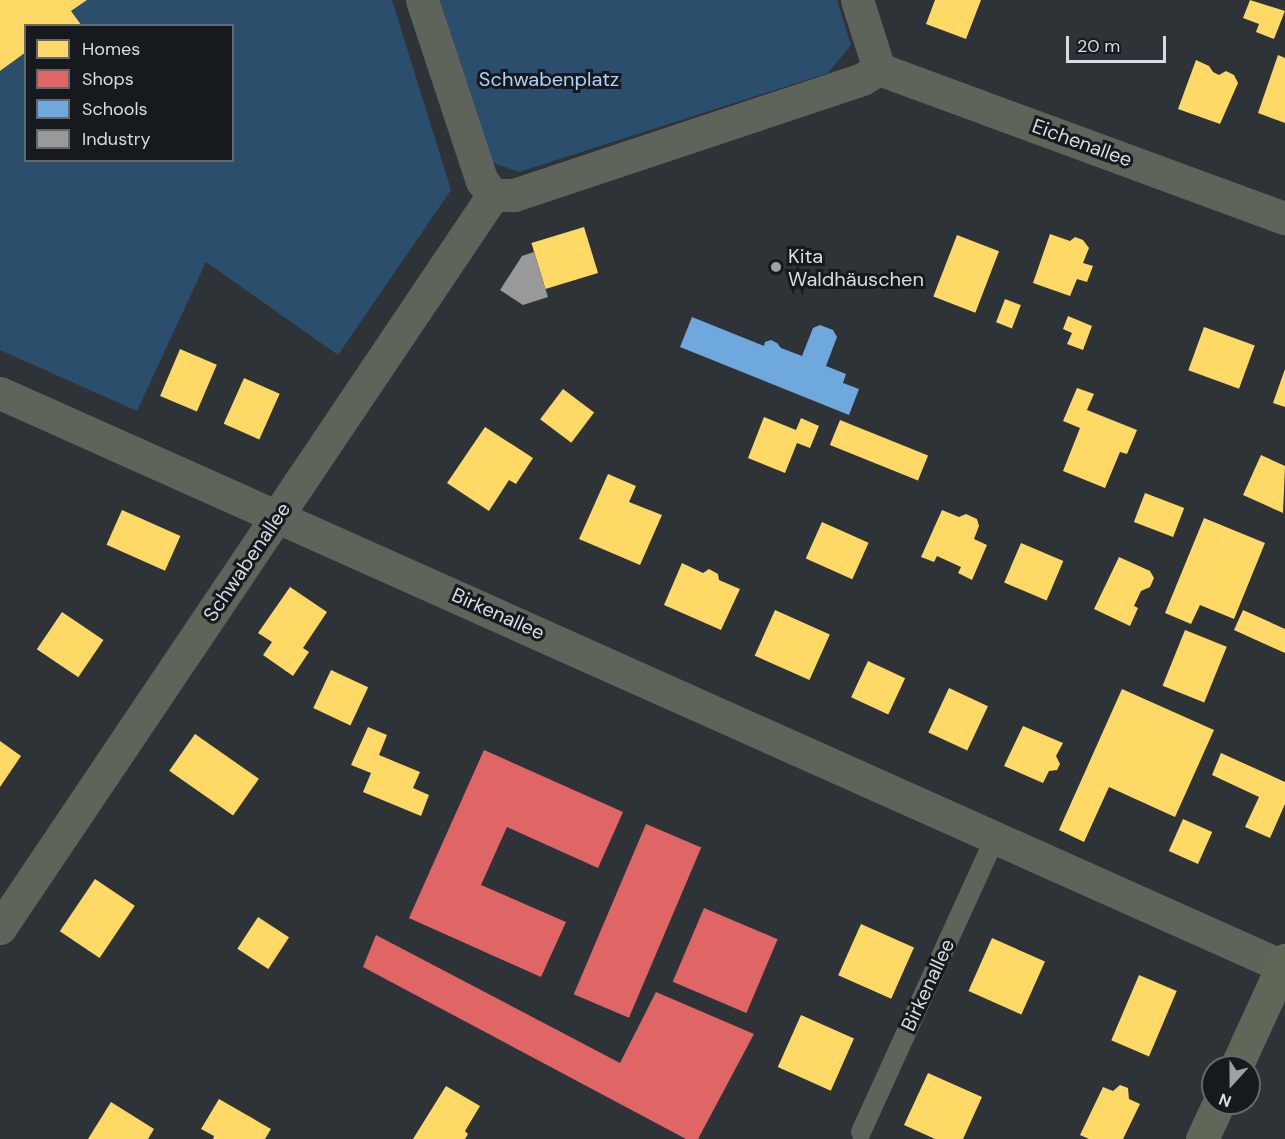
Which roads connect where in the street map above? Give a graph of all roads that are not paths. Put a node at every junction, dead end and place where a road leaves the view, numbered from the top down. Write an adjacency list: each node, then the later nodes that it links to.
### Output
1 (422, 0): 4 (street)
2 (857, 0): 3 (street)
3 (879, 69): 4 (street); 5 (street, Eichenallee)
4 (493, 195): 7 (street, Schwabenallee)
5 (1285, 218)
6 (0, 393): 7 (street, Birkenallee)
7 (279, 516): 8 (street, Birkenallee); 9 (street, Schwabenallee)
8 (995, 838): 10 (street, Birkenallee); 13 (lane, Birkenallee)
9 (0, 928)
10 (1283, 963): 11 (main road)
11 (1241, 1055)
12 (1213, 1115): 14 (main road)
13 (861, 1132)
14 (1202, 1139)

